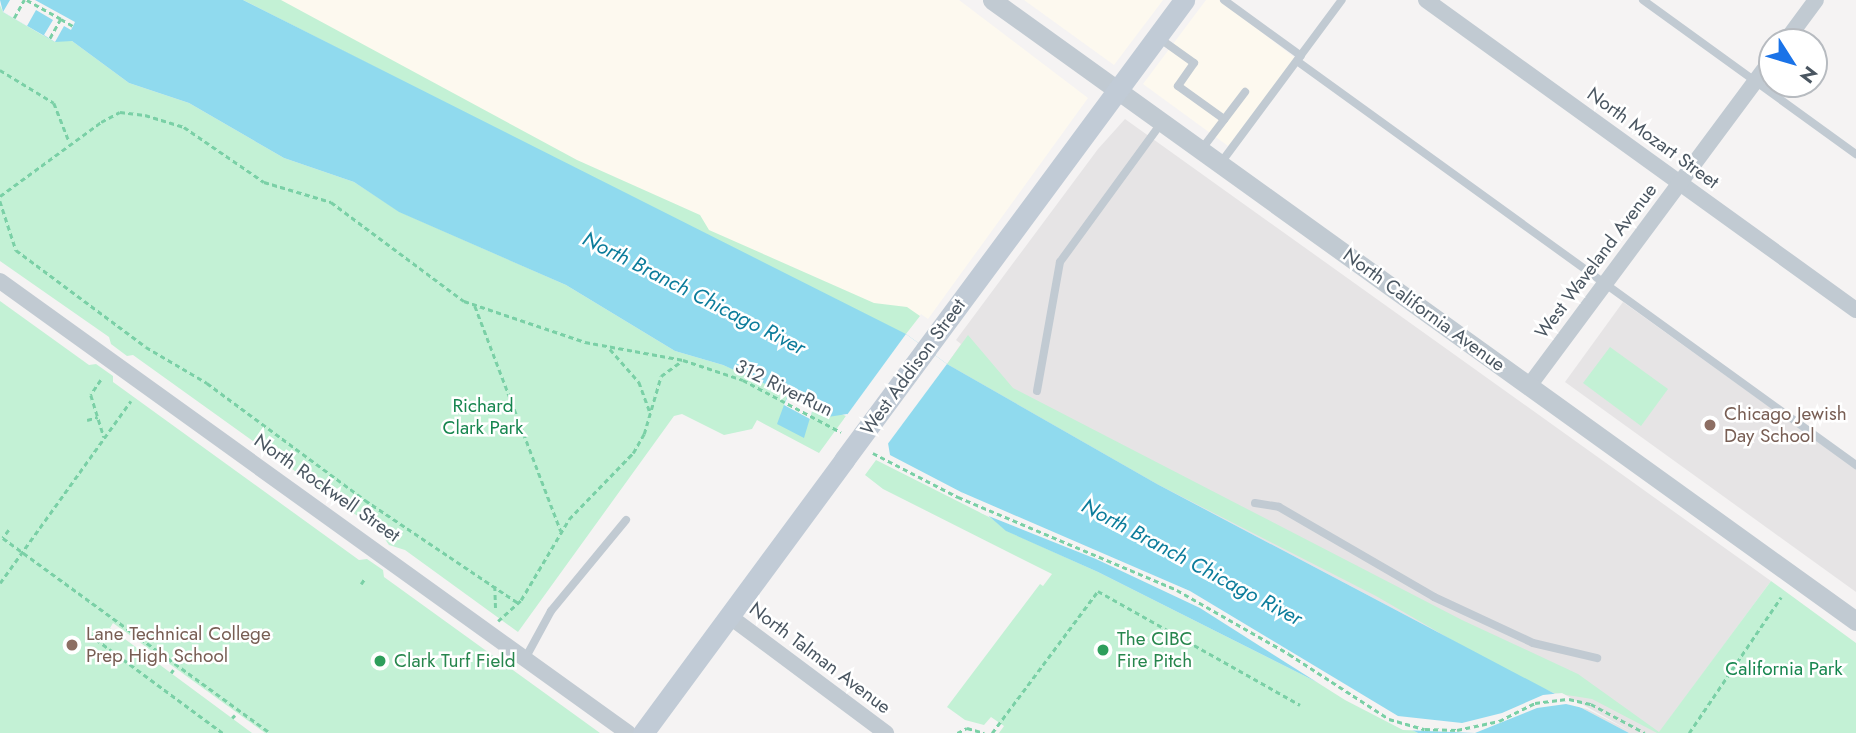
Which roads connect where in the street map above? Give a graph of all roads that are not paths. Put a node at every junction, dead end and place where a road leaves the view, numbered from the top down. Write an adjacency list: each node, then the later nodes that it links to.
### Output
1 (992, 0): 13 (street, North California Avenue)
2 (1184, 0): 9 (main road, West Addison Street)
3 (1224, 0): 10 (lane)
4 (1342, 0): 10 (lane)
5 (1426, 0): 20 (street, North Mozart Street)
6 (1643, 0): 12 (lane)
7 (1816, 0): 8 (street)
8 (1795, 28)
9 (1157, 37): 13 (main road, West Addison Street); 15 (lane)
10 (1299, 59): 19 (lane); 22 (lane)
11 (1758, 78): 12 (street, West Waveland Avenue)
12 (1756, 81): 18 (lane); 20 (street, West Waveland Avenue)
13 (1117, 90): 16 (street, North California Avenue); 29 (main road, West Addison Street, bridge)
14 (1245, 92): 15 (lane)
15 (1224, 120): 17 (lane)
16 (1162, 122): 17 (street, North California Avenue); 25 (lane)
17 (1201, 150): 19 (street, North California Avenue)
18 (1856, 154)
19 (1220, 164): 24 (street, North California Avenue)
20 (1680, 183): 22 (street, West Waveland Avenue); 23 (street, North Mozart Street)
21 (0, 281): 31 (street, North Rockwell Street)
22 (1605, 284): 24 (street, West Waveland Avenue); 26 (lane)
23 (1856, 310)
24 (1529, 386): 30 (street, North California Avenue)
25 (1037, 391)
26 (1856, 465)
27 (1255, 503): 32 (lane)
28 (626, 520): 31 (lane)
29 (729, 616): 34 (main road, West Addison Street); 35 (street, North Talman Avenue)
30 (1856, 621)
31 (526, 657): 33 (street, North Rockwell Street)
32 (1597, 658)
33 (628, 733)
34 (643, 733)
35 (886, 733)

